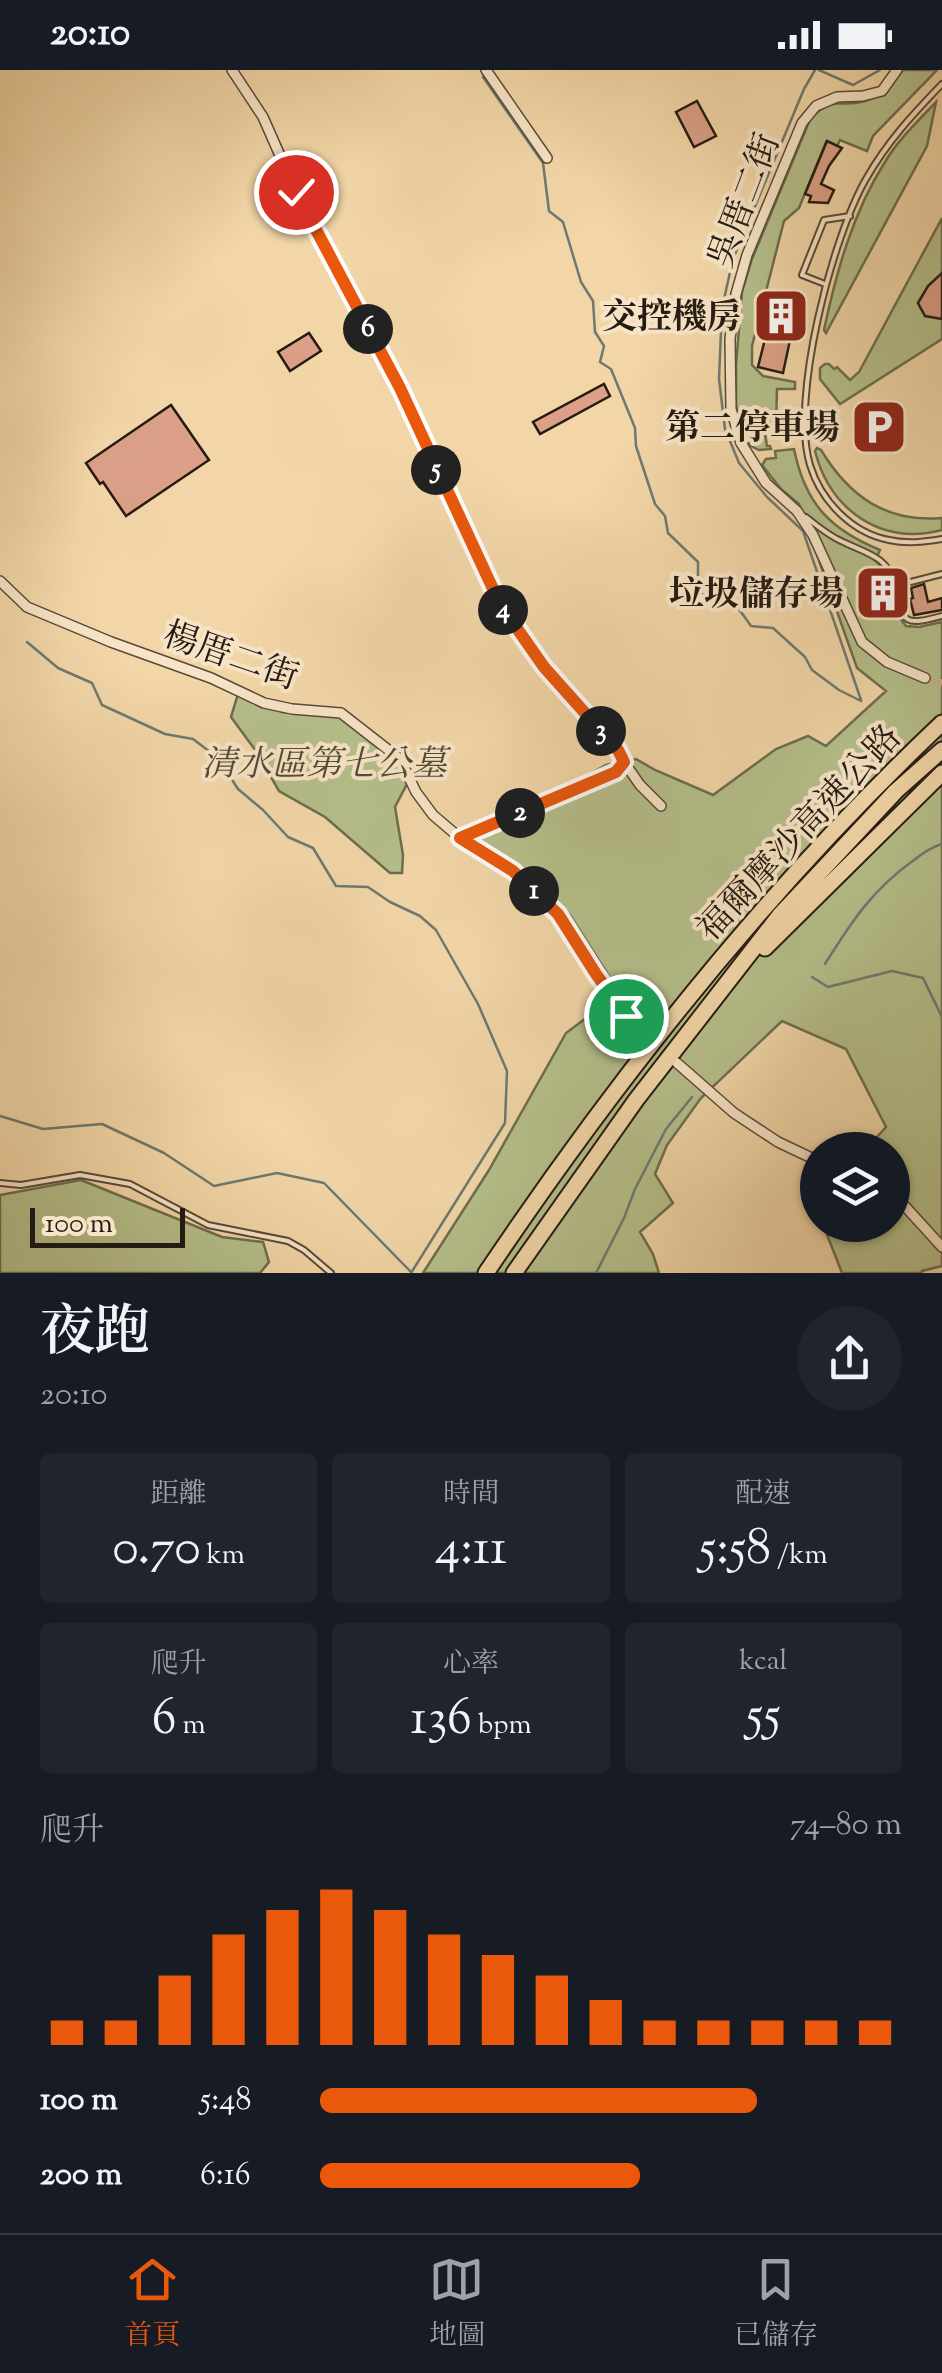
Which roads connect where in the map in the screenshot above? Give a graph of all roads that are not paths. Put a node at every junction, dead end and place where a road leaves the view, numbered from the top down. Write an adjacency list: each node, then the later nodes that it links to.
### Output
1 (232, 70): 17 (street)
2 (486, 70): 5 (street)
3 (897, 70): 8 (street, 吳厝二街)
4 (942, 84): 6 (lane)
5 (546, 158)
6 (850, 216): 7 (lane); 7 (lane)
7 (826, 285): 9 (lane)
8 (797, 511): 12 (lane); 14 (street, 吳厝二街)
9 (942, 540)
10 (942, 574): 12 (lane)
11 (0, 581): 20 (street, 楊厝二街)
12 (895, 586): 13 (lane)
13 (942, 616)
14 (925, 678)
15 (942, 723): 31 (highway, 福爾摩沙高速公路)
16 (942, 750): 23 (highway, 福爾摩沙高速公路)
17 (624, 762): 19 (street); 20 (street)
18 (942, 772): 23 (highway)
19 (661, 806)
20 (460, 838): 21 (street, 楊厝二街)
21 (626, 1016)
22 (677, 1063): 24 (street)
23 (636, 1100): 32 (highway, 福爾摩沙高速公路)
24 (800, 1152)
25 (0, 1183): 30 (lane)
26 (910, 1211): 27 (street)
27 (929, 1231): 28 (street); 29 (street)
28 (942, 1232)
29 (942, 1247)
30 (331, 1273)
31 (486, 1273)
32 (514, 1273)

